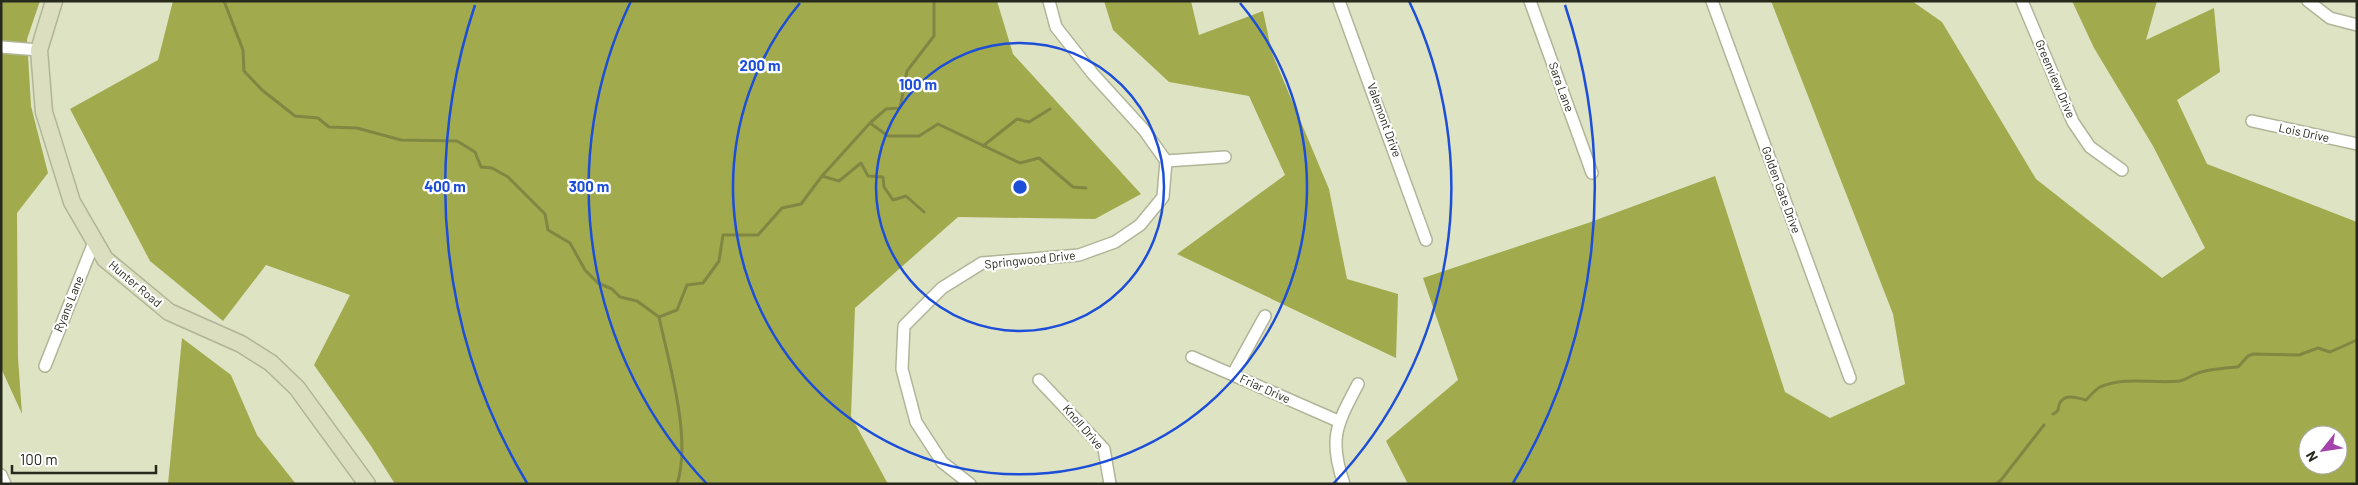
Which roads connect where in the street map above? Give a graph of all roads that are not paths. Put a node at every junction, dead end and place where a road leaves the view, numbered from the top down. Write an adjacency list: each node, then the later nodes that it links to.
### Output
1 (54, 1): 10 (street, Hunter Road)
2 (1049, 1): 14 (street)
3 (1339, 1): 17 (street, Valemont Drive)
4 (1530, 1): 16 (street, Sara Lane)
5 (1712, 1): 23 (street, Golden Gate Drive)
6 (2022, 1): 15 (street, Greenview Drive)
7 (2308, 1): 8 (street)
8 (2357, 25)
9 (1, 47): 10 (street)
10 (39, 50): 18 (street, Hunter Road)
11 (2252, 121): 12 (street, Lois Drive)
12 (2357, 144)
13 (1225, 157): 14 (street)
14 (1166, 161): 30 (street, Springwood Drive)
15 (2122, 170)
16 (1592, 173)
17 (1426, 240)
18 (94, 242): 21 (street, Ryans Lane); 29 (street, Hunter Road)
19 (1265, 316): 22 (street)
20 (1192, 357): 22 (street, Friar Drive)
21 (44, 366)
22 (1233, 374): 26 (street, Friar Drive)
23 (1850, 378)
24 (1039, 380): 31 (street, Knoll Drive)
25 (1358, 384): 26 (street)
26 (1338, 421): 32 (street)
27 (1, 476): 28 (street)
28 (5, 484)
29 (367, 484)
30 (970, 484)
31 (1110, 484)
32 (1344, 484)

